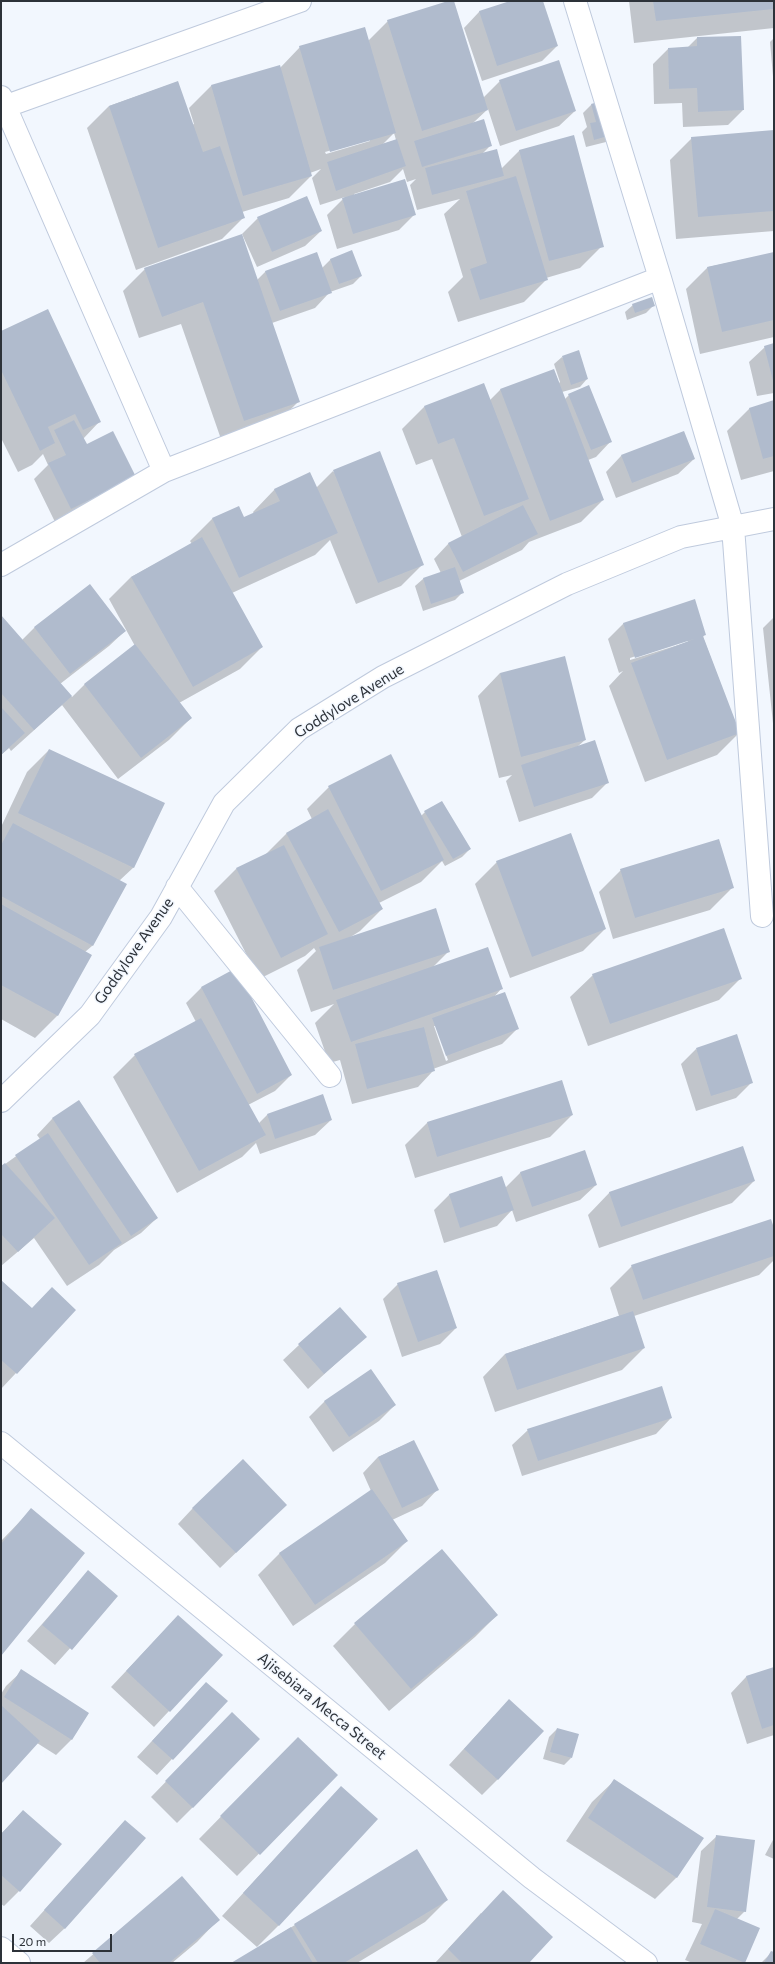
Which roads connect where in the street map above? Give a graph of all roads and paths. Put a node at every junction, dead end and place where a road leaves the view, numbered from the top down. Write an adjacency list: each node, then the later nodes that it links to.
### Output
1 (300, 1): 3 (street)
2 (575, 1): 4 (street)
3 (3, 104): 5 (street)
4 (660, 278): 5 (street); 7 (street)
5 (164, 471): 8 (street)
6 (774, 519): 7 (street, Goddylove Avenue)
7 (733, 527): 9 (street, Goddylove Avenue); 10 (street)
8 (1, 565)
9 (178, 887): 11 (street); 12 (street, Goddylove Avenue)
10 (762, 916)
11 (330, 1076)
12 (1, 1101)
13 (1, 1443): 16 (street, Ajisebiara Mecca Street)
14 (1, 1948): 15 (street)
15 (19, 1963)
16 (646, 1963)

